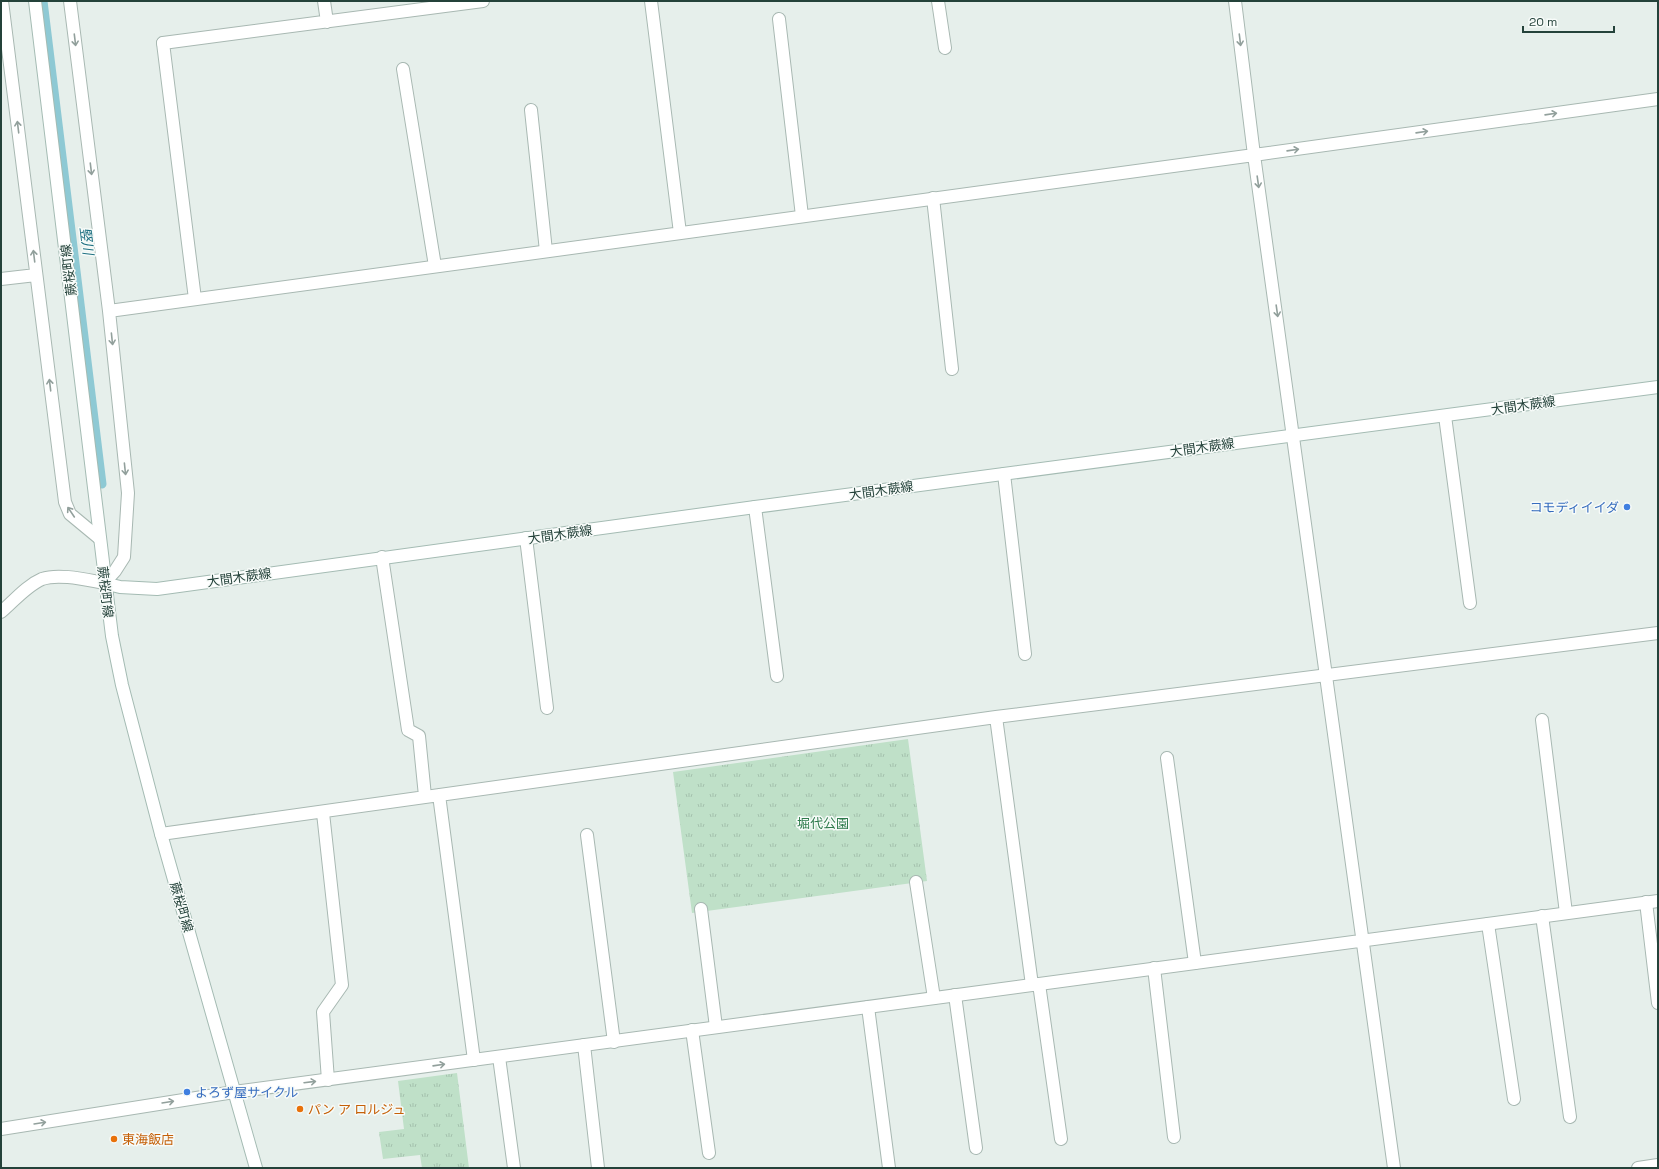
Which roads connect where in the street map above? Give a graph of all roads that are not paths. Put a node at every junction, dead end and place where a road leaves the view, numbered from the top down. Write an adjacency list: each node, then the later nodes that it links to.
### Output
1 (2, 1): 21 (street, one-way to 1)
2 (35, 1): 31 (street, 蕨桜町線)
3 (70, 1): 24 (street, one-way to 24)
4 (324, 1): 10 (street)
5 (483, 1): 10 (street)
6 (651, 1): 18 (street)
7 (938, 1): 11 (street)
8 (1235, 1): 15 (street, one-way to 15)
9 (779, 19): 17 (street)
10 (327, 22): 23 (street)
11 (945, 48)
12 (403, 69): 20 (street)
13 (1658, 99): 15 (street, one-way to 13)
14 (530, 110): 19 (street)
15 (1254, 156): 16 (street); 28 (street, one-way to 28)
16 (933, 198): 17 (street); 25 (street)
17 (802, 216): 18 (street)
18 (680, 233): 19 (street)
19 (546, 251): 20 (street)
20 (435, 266): 23 (street)
21 (36, 275): 22 (street); 31 (street, one-way to 21)
22 (1, 279)
23 (195, 299): 24 (street)
24 (109, 310): 34 (street, one-way to 34)
25 (952, 369)
26 (1658, 387): 27 (street, 大間木蕨線)
27 (1445, 416): 28 (street, 大間木蕨線); 35 (street)
28 (1294, 435): 29 (street, 大間木蕨線); 39 (street)
29 (1004, 474): 30 (street, 大間木蕨線); 38 (street)
30 (755, 507): 32 (street, 大間木蕨線); 40 (street)
31 (99, 538): 34 (street, 蕨桜町線)
32 (526, 538): 33 (street, 大間木蕨線); 41 (street)
33 (382, 557): 34 (street, 大間木蕨線); 46 (street)
34 (104, 583): 36 (street, 大間木蕨線); 48 (street, 蕨桜町線)
35 (1470, 604)
36 (1, 612)
37 (1658, 632): 39 (street)
38 (1025, 654)
39 (1327, 675): 42 (street); 56 (street)
40 (777, 676)
41 (548, 708)
42 (996, 717): 45 (street); 59 (street)
43 (1542, 720): 53 (street)
44 (1167, 758): 57 (street)
45 (439, 795): 46 (street); 69 (street)
46 (425, 796): 47 (street)
47 (323, 813): 48 (street); 70 (street)
48 (161, 834): 71 (street, 蕨桜町線)
49 (587, 835): 66 (street)
50 (916, 882): 61 (street)
51 (1652, 902): 53 (street); 62 (street)
52 (701, 909): 64 (street)
53 (1566, 913): 54 (street)
54 (1542, 916): 55 (street); 73 (street)
55 (1488, 924): 56 (street); 72 (street)
56 (1363, 940): 57 (street); 84 (street)
57 (1195, 963): 58 (street)
58 (1154, 968): 59 (street); 75 (street)
59 (1035, 984): 60 (street); 76 (street)
60 (955, 995): 61 (street); 77 (street)
61 (934, 998): 63 (street)
62 (1658, 1003)
63 (868, 1007): 64 (street); 83 (street)
64 (716, 1027): 65 (street)
65 (692, 1030): 66 (street); 78 (street)
66 (614, 1042): 67 (street)
67 (584, 1045): 68 (street); 82 (street)
68 (499, 1057): 69 (street); 81 (street)
69 (474, 1060): 70 (street, one-way to 69)
70 (328, 1080): 71 (street, one-way to 70)
71 (234, 1092): 74 (street, one-way to 71); 80 (street, 蕨桜町線)
72 (1514, 1099)
73 (1570, 1117)
74 (1, 1129)
75 (1174, 1137)
76 (1061, 1139)
77 (976, 1148)
78 (709, 1153)
79 (1658, 1165): 85 (street)
80 (256, 1168)
81 (514, 1168)
82 (598, 1168)
83 (889, 1168)
84 (1394, 1168)
85 (1638, 1168)

